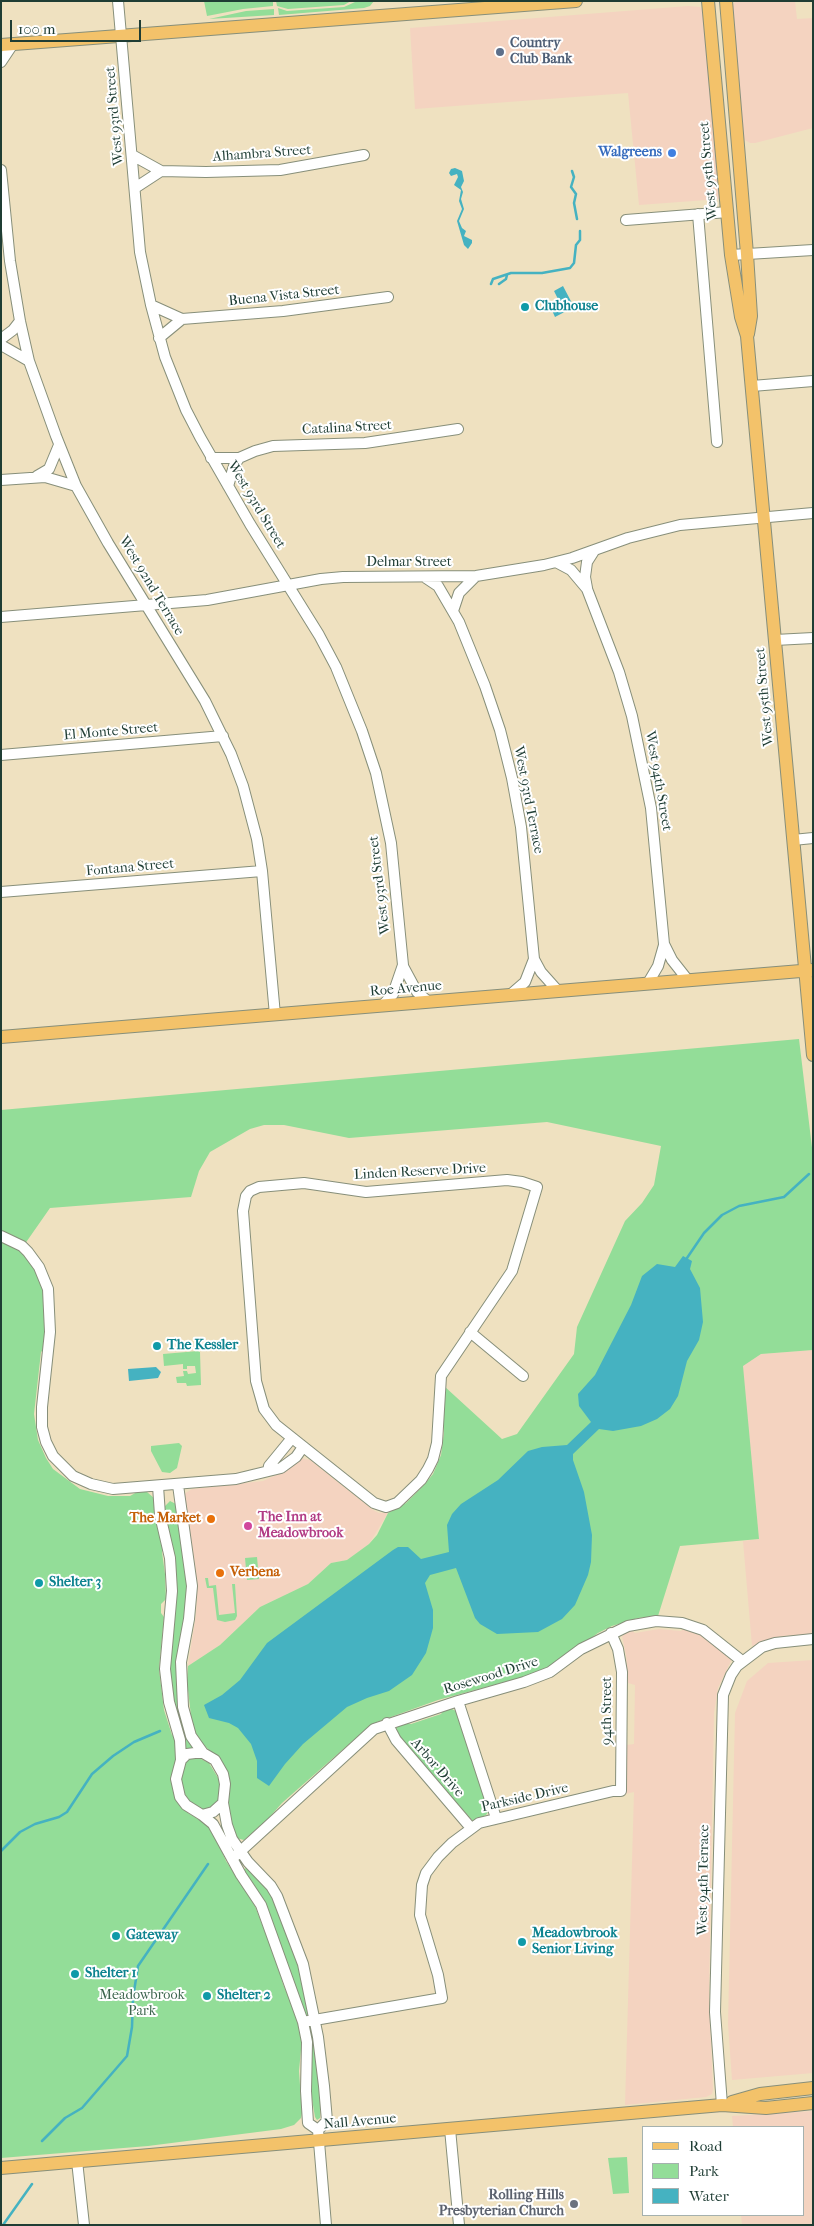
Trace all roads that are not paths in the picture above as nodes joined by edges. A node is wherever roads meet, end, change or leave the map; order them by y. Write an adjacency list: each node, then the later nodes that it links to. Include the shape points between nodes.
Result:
1 (118, 1): 5 (street, West 93rd Street)
2 (576, 1): 5 (main road)
3 (708, 1): 14 (main road, West 95th Street)
4 (726, 1): 18 (main road, West 95th Street)
5 (122, 36): 6 (main road); 8 (street, West 93rd Street)
6 (7, 45): 7 (street)
7 (1, 62)
8 (132, 155): 11 (street, Alhambra Street); 12 (street, West 93rd Street)
9 (364, 155): 11 (street, Alhambra Street, via 255,172)
10 (1, 170): 13 (street, West 92nd Terrace)
11 (161, 171): 12 (street)
12 (135, 188): 21 (street, West 93rd Street, via 140,252)
13 (3, 205): 23 (street, West 92nd Terrace)
14 (728, 212): 15 (street); 19 (main road, West 95th Street)
15 (698, 214): 16 (street); 32 (street, West 95th Street)
16 (626, 220)
17 (813, 250): 18 (street)
18 (747, 254): 19 (street); 24 (main road, West 95th Street, via 751,316)
19 (732, 255): 24 (main road, West 95th Street)
20 (388, 297): 22 (street, Buena Vista Street, via 283,311)
21 (151, 305): 22 (street, Buena Vista Street); 25 (street, West 93rd Street)
22 (182, 319): 25 (street)
23 (20, 321): 26 (street); 28 (street, West 92nd Terrace)
24 (747, 336): 30 (main road, West 95th Street)
25 (159, 338): 34 (street, West 93rd Street, via 183,403)
26 (1, 339)
27 (1, 346): 28 (street)
28 (29, 360): 33 (street, West 92nd Terrace)
29 (813, 381): 30 (street)
30 (752, 386): 41 (main road, West 95th Street)
31 (458, 429): 35 (street, Catalina Street, via 374,442 273,446)
32 (717, 442)
33 (59, 445): 36 (street, via 50,469); 38 (street, West 92nd Terrace)
34 (211, 458): 35 (street, Catalina Street); 39 (street, West 93rd Street)
35 (239, 458): 39 (street)
36 (34, 477): 37 (street); 38 (street, via 55,478)
37 (1, 480)
38 (76, 486): 48 (street, West 92nd Terrace)
39 (228, 486): 46 (street, West 93rd Street)
40 (813, 513): 41 (street, Delmar Street)
41 (763, 517): 42 (street, Delmar Street, via 680,525 628,538); 52 (main road, West 95th Street)
42 (594, 551): 43 (street, Delmar Street); 47 (street, West 94th Street, via 587,562)
43 (556, 562): 44 (street, Delmar Street); 47 (street, West 94th Street, via 571,570)
44 (476, 576): 45 (street, Delmar Street); 49 (street, via 459,593)
45 (426, 577): 46 (street, Delmar Street, via 343,577); 49 (street, West 93rd Terrace, via 438,586)
46 (288, 585): 48 (street, Delmar Street, via 208,600); 61 (street, West 93rd Street, via 336,667 376,773 391,843)
47 (587, 589): 59 (street, West 94th Street, via 619,672 643,764 654,834)
48 (147, 606): 50 (street, Delmar Street); 53 (street, West 92nd Terrace, via 205,700)
49 (453, 610): 60 (street, West 93rd Terrace, via 485,686 512,778 521,827)
50 (1, 617)
51 (813, 638): 52 (street)
52 (775, 640): 56 (main road, West 95th Street)
53 (223, 736): 54 (street, El Monte Street); 57 (street, West 92nd Terrace, via 252,817)
54 (1, 755)
55 (813, 838): 56 (street)
56 (793, 840): 62 (main road, West 95th Street)
57 (262, 871): 58 (street, Fontana Street); 69 (street, West 92nd Terrace)
58 (1, 892)
59 (664, 944): 63 (street, West 94th Street); 64 (street, via 658,966)
60 (534, 959): 65 (street); 66 (street, West 93rd Terrace, via 525,982)
61 (403, 965): 67 (street, via 417,992); 68 (street, West 93rd Street, via 393,994)
62 (809, 971): 63 (main road, Roe Avenue); 71 (main road, West 95th Street)
63 (687, 980): 64 (main road, Roe Avenue)
64 (648, 983): 65 (main road, Roe Avenue)
65 (558, 992): 66 (main road, Roe Avenue)
66 (510, 996): 67 (main road, Roe Avenue)
67 (429, 1002): 68 (main road, Roe Avenue)
68 (382, 1006): 69 (main road, Roe Avenue)
69 (275, 1015): 70 (main road, Roe Avenue)
70 (1, 1037)
71 (813, 1055)
72 (1, 1236): 79 (street, via 28,1252 39,1267 48,1289 49,1354 42,1418 52,1456 73,1476 91,1484 113,1489)
73 (470, 1332): 74 (street); 75 (street, Linden Reserve Drive, via 512,1271 538,1187 506,1180 354,1191 304,1182 255,1188 246,1196 243,1212 258,1390 270,1419); 76 (street, via 441,1376 433,1459 421,1480 397,1503 386,1507 374,1503)
74 (523, 1376)
75 (292, 1438): 76 (street); 77 (street)
76 (303, 1447): 77 (street, via 287,1464)
77 (268, 1471): 78 (street, via 250,1477)
78 (178, 1485): 79 (street); 85 (street, via 192,1586 181,1662 183,1706 191,1736)
79 (158, 1486): 86 (street, via 172,1600 165,1669)
80 (611, 1633): 82 (street, Rosewood Drive, via 656,1621 682,1623 703,1630); 83 (street, Rosewood Drive, via 581,1649 550,1672); 87 (street, 94th Street, via 622,1672)
81 (813, 1639): 82 (street, via 775,1643)
82 (742, 1660): 97 (street, West 94th Terrace, via 725,1687 721,1720 715,2012)
83 (458, 1701): 84 (street, Rosewood Drive); 90 (street, Arbor Drive)
84 (387, 1724): 91 (street, Arbor Drive, via 396,1740); 92 (street, Rosewood Drive, via 363,1738)
85 (203, 1753): 86 (street, via 187,1754); 88 (street, via 215,1760 223,1774)
86 (181, 1760): 89 (street, via 176,1779 180,1797)
87 (620, 1791): 90 (street, Parkside Drive)
88 (223, 1803): 89 (street, via 213,1812); 92 (street)
89 (202, 1815): 92 (street, via 213,1824)
90 (496, 1818): 91 (street, Parkside Drive)
91 (471, 1828): 93 (street, Parkside Drive, via 430,1866 420,1894 420,1915 442,1998)
92 (236, 1855): 93 (street, via 271,1886 282,1906 303,1964); 94 (street, via 265,1914)
93 (314, 2019): 94 (street, Parkside Drive); 99 (street, via 326,2121)
94 (303, 2022): 99 (street, via 307,2042 308,2123)
95 (813, 2088): 97 (main road, Nall Avenue, via 760,2094)
96 (813, 2103): 97 (main road, Nall Avenue, via 766,2108)
97 (722, 2105): 98 (main road, Nall Avenue)
98 (450, 2129): 99 (main road, Nall Avenue); 104 (street)
99 (318, 2135): 100 (main road, Nall Avenue); 103 (street)
100 (77, 2161): 101 (main road, Nall Avenue); 102 (street)
101 (1, 2168)
102 (84, 2225)
103 (326, 2225)
104 (459, 2225)

